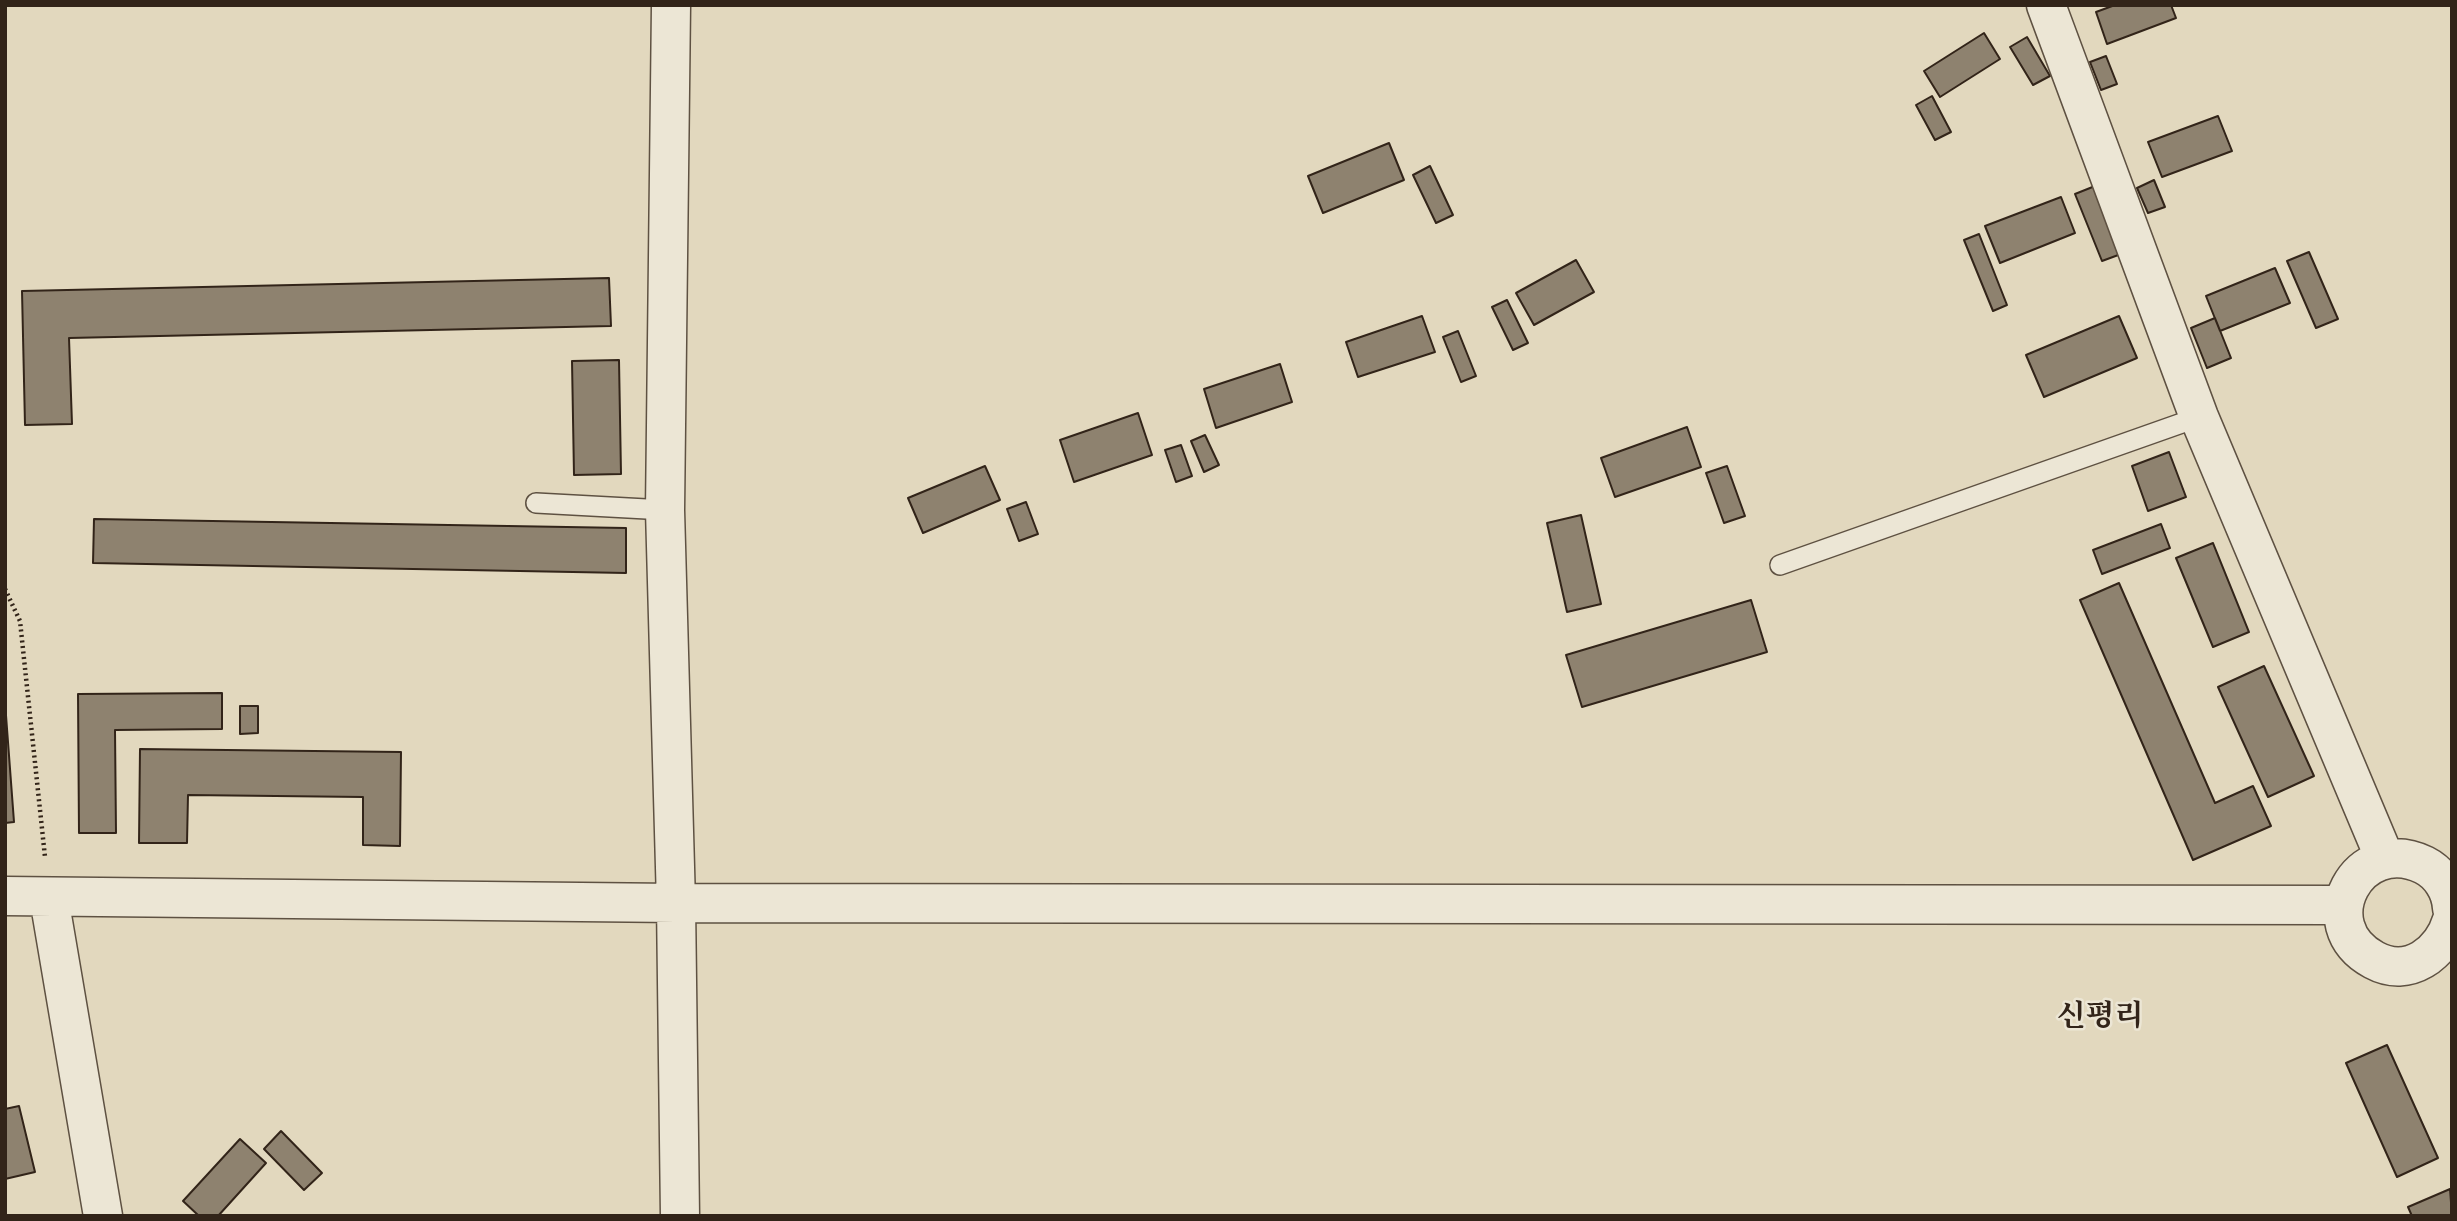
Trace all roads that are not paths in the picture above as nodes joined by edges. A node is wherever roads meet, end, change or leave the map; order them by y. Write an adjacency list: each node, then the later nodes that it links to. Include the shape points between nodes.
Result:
1 (671, 5): 5 (street)
2 (2046, 5): 3 (street)
3 (2199, 417): 6 (lane); 7 (street)
4 (536, 503): 5 (lane)
5 (665, 510): 10 (street)
6 (1780, 565)
7 (2385, 859): 11 (street, via 2361,872); 12 (street, via 2414,860 2431,869 2444,883)
8 (5, 896): 9 (street)
9 (49, 898): 10 (street); 14 (street)
10 (676, 903): 11 (street); 15 (street)
11 (2343, 905): 13 (street, via 2344,924 2364,955 2400,967 2419,962 2441,945)
12 (2452, 906)
13 (2452, 920)
14 (103, 1216)
15 (680, 1216)

